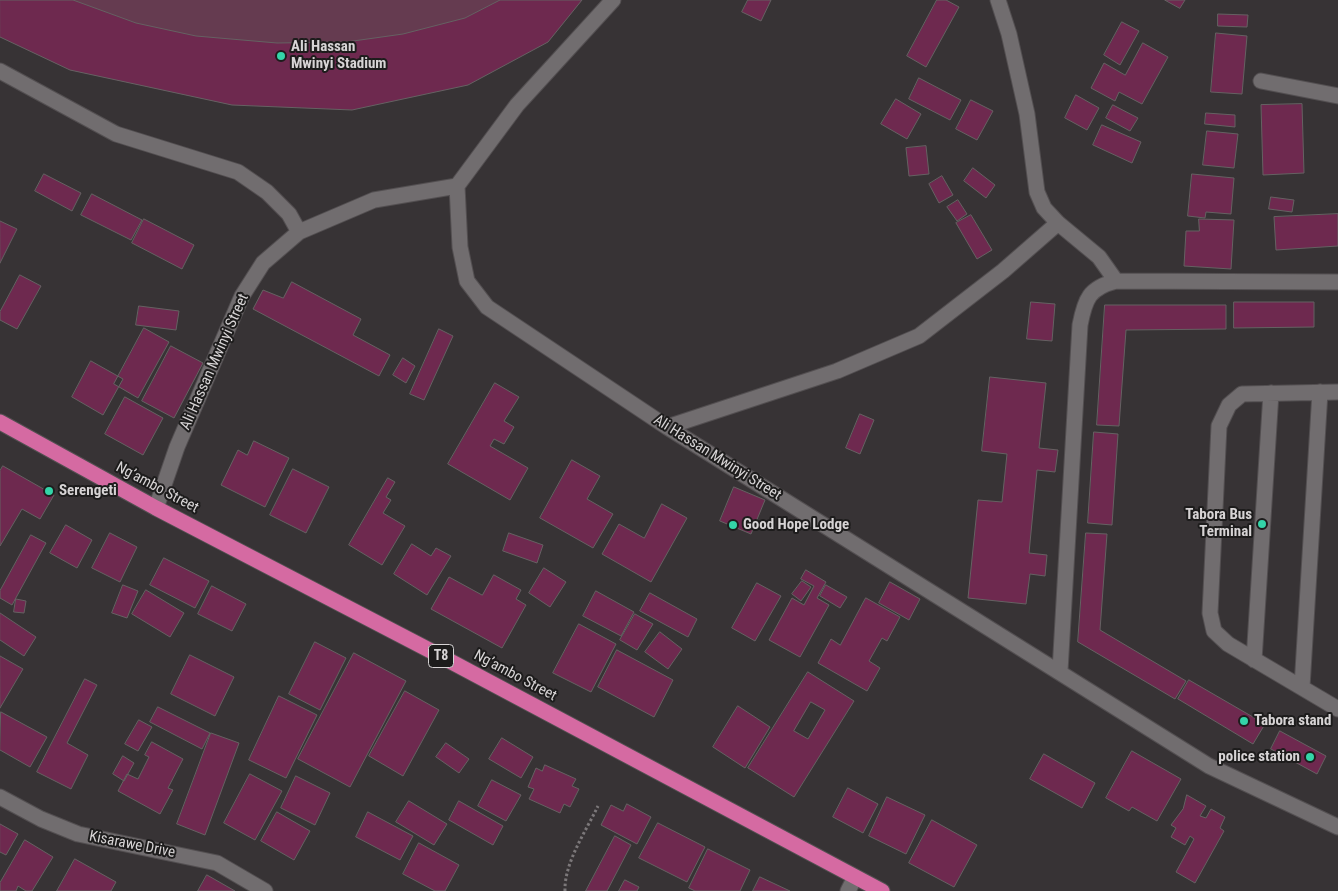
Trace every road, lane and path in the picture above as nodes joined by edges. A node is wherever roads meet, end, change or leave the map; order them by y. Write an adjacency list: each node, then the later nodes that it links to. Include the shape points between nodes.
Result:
1 (613, 0): 6 (street, via 517,105)
2 (998, 0): 7 (street, via 1027,114 1037,192 1044,208)
3 (0, 71): 8 (street, via 116,134 238,172 267,192 289,214)
4 (1260, 81): 5 (street)
5 (1338, 96)
6 (457, 186): 8 (street, Ali Hassan Mwinyi Street, via 374,200); 15 (street, Ali Hassan Mwinyi Street, via 460,247 467,281 486,307)
7 (1058, 223): 9 (street, via 1100,257); 15 (street, via 1002,272 919,336 837,371)
8 (299, 232): 16 (street, Ali Hassan Mwinyi Street, via 263,264 242,296 177,448)
9 (1116, 281): 10 (street); 18 (street, via 1103,284 1092,292 1084,304 1080,325)
10 (1338, 282)
11 (1320, 392): 12 (street); 13 (street); 19 (street)
12 (1338, 392)
13 (1272, 393): 17 (street); 17 (street, via 1242,394 1228,405 1219,426 1210,613 1214,631)
14 (0, 422): 16 (highway, Ng’ambo Street / T8)
15 (667, 427): 18 (street, Ali Hassan Mwinyi Street)
16 (156, 508): 24 (highway, Ng’ambo Street / T8, via 431,651)
17 (1254, 660): 19 (street)
18 (1060, 671): 23 (street, Ali Hassan Mwinyi Street, via 1209,766)
19 (1302, 688): 20 (street)
20 (1338, 709)
21 (0, 797): 25 (street, Kisarawe Drive, via 78,834 217,863)
22 (598, 806): 26 (path, via 573,859)
23 (1338, 827)
24 (852, 884): 27 (highway, Ng’ambo Street / T8)
25 (265, 891)
26 (565, 891)
27 (882, 891)

